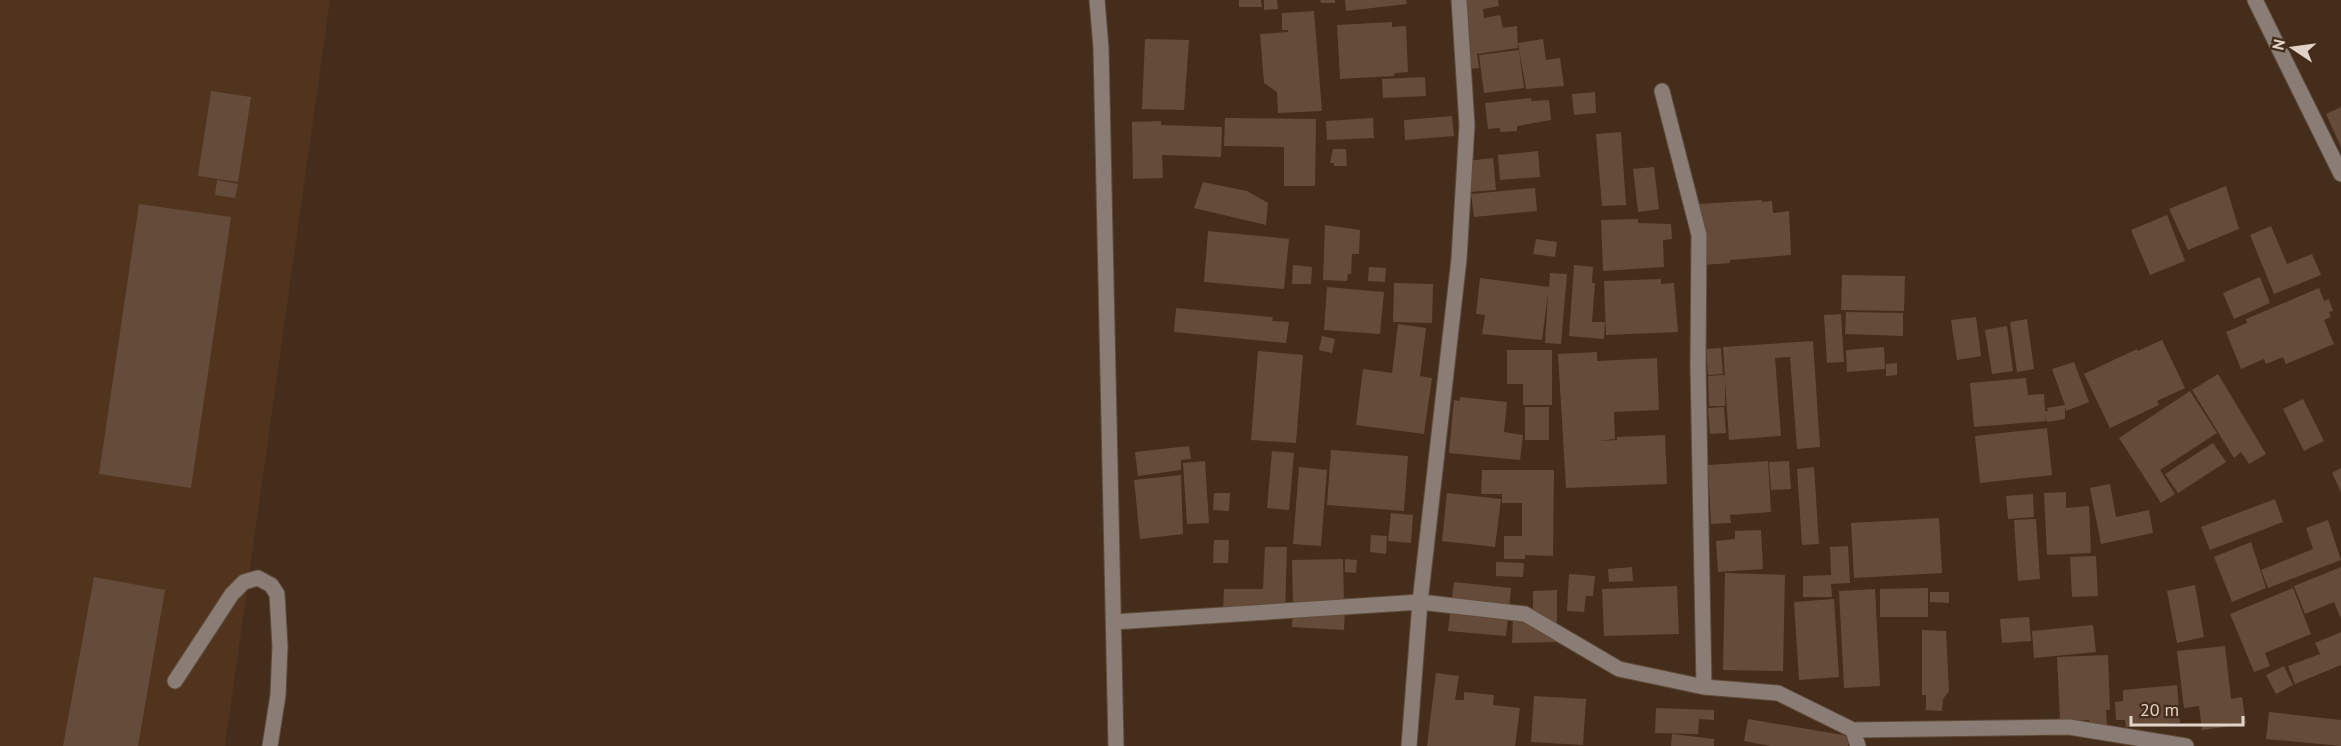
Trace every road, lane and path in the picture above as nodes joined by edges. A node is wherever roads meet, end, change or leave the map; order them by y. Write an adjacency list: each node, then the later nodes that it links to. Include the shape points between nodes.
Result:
1 (1096, 0): 7 (street, via 1101,48)
2 (1460, 0): 6 (street, via 1467,125 1459,260)
3 (2256, 0): 5 (street)
4 (1662, 91): 9 (street, via 1699,235)
5 (2341, 174)
6 (1420, 602): 7 (street); 9 (street, via 1525,614 1619,669); 13 (street)
7 (1114, 622): 12 (street)
8 (175, 681): 11 (street, via 244,582 258,578 271,585 277,594 280,646)
9 (1704, 687): 10 (street, via 1778,693)
10 (1853, 730): 14 (street); 15 (street, via 2069,727)
11 (270, 746)
12 (1116, 746)
13 (1409, 746)
14 (1858, 746)
15 (2186, 746)

